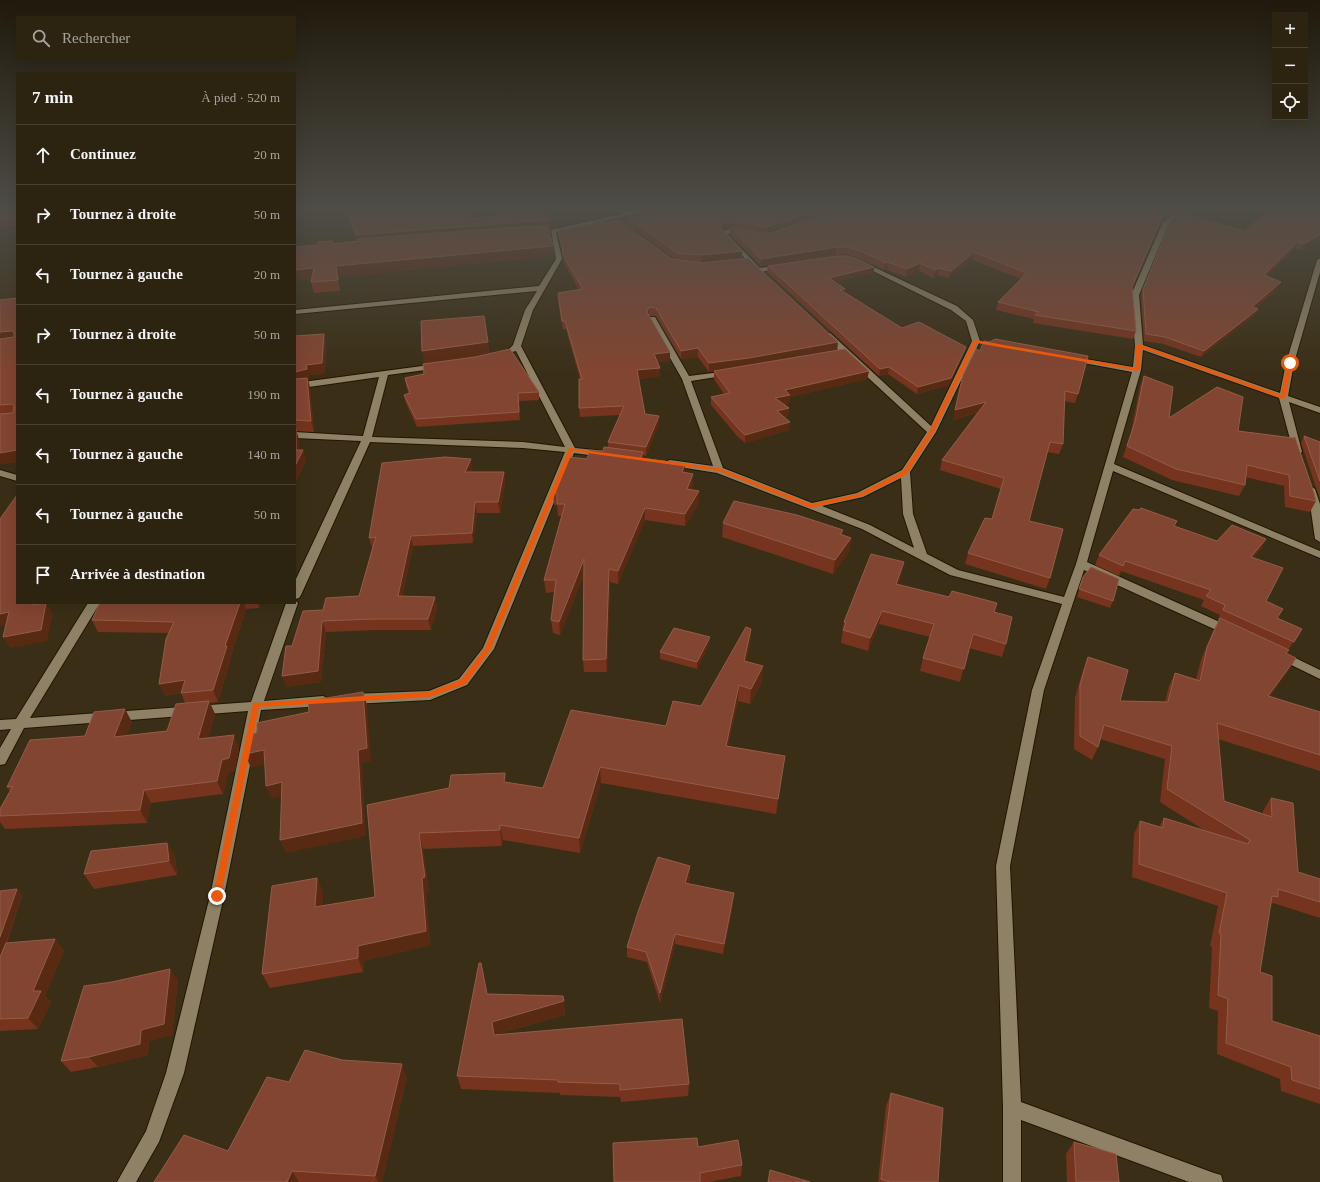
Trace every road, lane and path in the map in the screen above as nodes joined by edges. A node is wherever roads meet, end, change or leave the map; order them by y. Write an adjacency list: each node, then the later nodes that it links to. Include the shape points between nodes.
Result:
1 (557, 262): 7 (street)
2 (746, 262): 6 (street, via 762,273)
3 (857, 262): 23 (street, via 954,308 969,320 979,342)
4 (1147, 262): 12 (street, via 1135,295)
5 (1319, 262): 21 (street, via 1290,363)
6 (790, 266)
7 (542, 288): 8 (street); 11 (street, via 529,310)
8 (296, 312)
9 (652, 319): 19 (street)
10 (822, 330): 23 (street, via 842,352)
11 (517, 346): 13 (street); 26 (street)
12 (1139, 346): 16 (street); 21 (street)
13 (504, 354)
14 (1068, 358): 16 (street)
15 (446, 364): 18 (street)
16 (1137, 370): 30 (street)
17 (741, 371): 19 (street)
18 (384, 373): 20 (street); 25 (street)
19 (686, 379): 31 (street)
20 (296, 386)
21 (1283, 397): 22 (street); 29 (street)
22 (1320, 410)
23 (932, 432): 32 (street)
24 (296, 435): 25 (street)
25 (367, 439): 26 (street, via 523,445); 41 (street)
26 (571, 450): 27 (street); 48 (street, via 488,649 463,682 430,695)
27 (610, 455)
28 (657, 461): 31 (street)
29 (1300, 463)
30 (1110, 466): 38 (street); 40 (street)
31 (719, 470): 36 (street)
32 (905, 472): 36 (street, via 860,495); 39 (street, via 908,514)
33 (0, 473): 34 (street)
34 (16, 478)
35 (1308, 483): 37 (street, via 1315,504)
36 (811, 506): 39 (street, via 866,527)
37 (1320, 539)
38 (1320, 555)
39 (922, 556): 42 (street, via 954,573)
40 (1080, 564): 42 (street); 45 (street)
41 (296, 593)
42 (1068, 602): 52 (street, via 1038,690 1003,866)
43 (93, 604): 49 (street)
44 (292, 604): 48 (street)
45 (1237, 635)
46 (1273, 651): 47 (street)
47 (1320, 675)
48 (256, 705): 49 (street); 53 (street, via 217,896 175,1073 153,1136)
49 (19, 723): 50 (street); 51 (street)
50 (0, 725)
51 (0, 760)
52 (1012, 1108): 54 (street); 55 (street)
53 (126, 1182)
54 (1012, 1182)
55 (1214, 1182)

